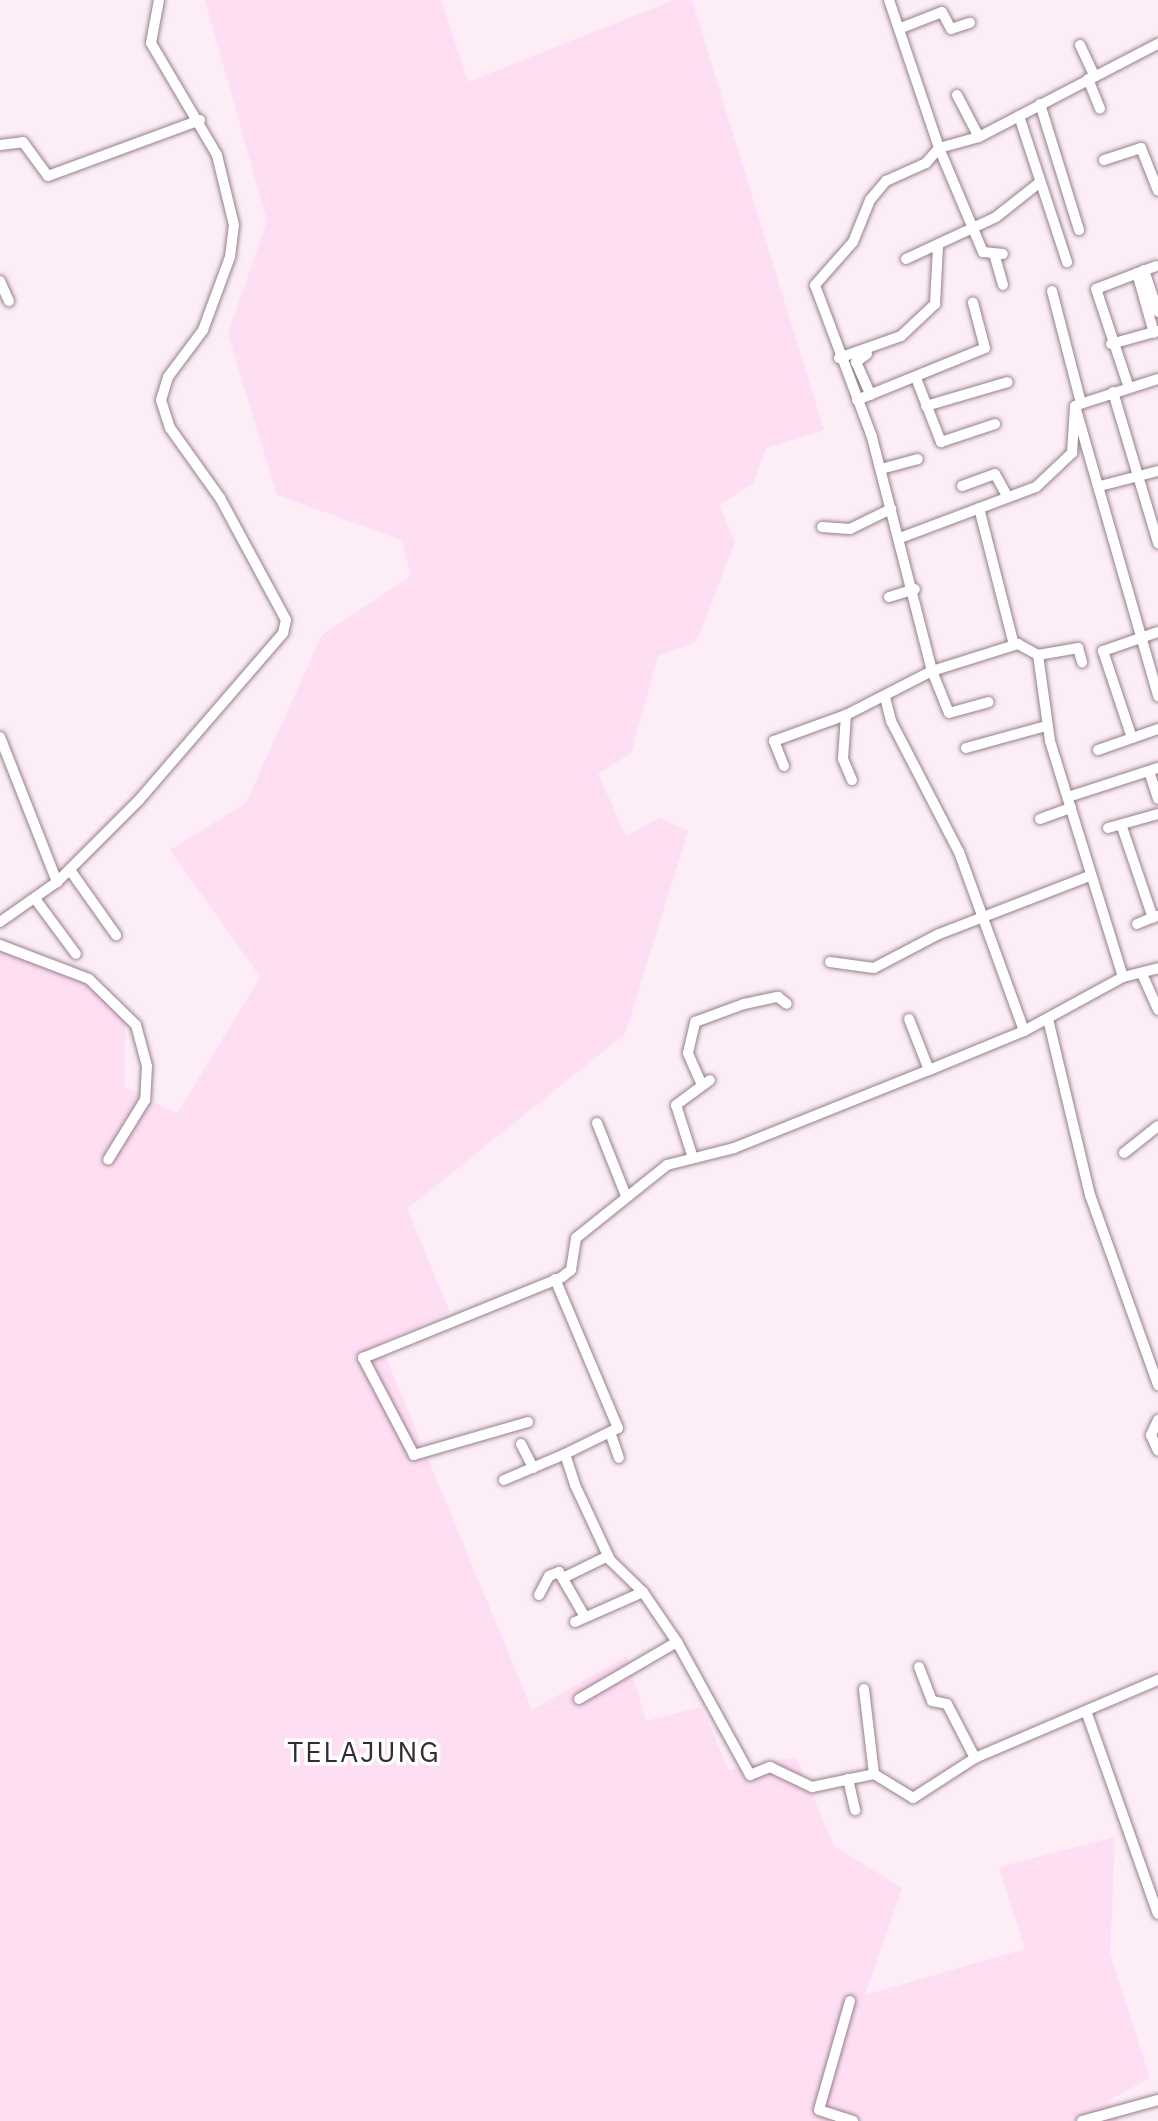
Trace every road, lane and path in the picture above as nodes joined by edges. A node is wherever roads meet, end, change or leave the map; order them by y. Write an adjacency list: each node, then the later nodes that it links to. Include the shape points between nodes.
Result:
1 (159, 0): 12 (street, via 151,43)
2 (889, 0): 4 (street)
3 (970, 23): 4 (street, via 951,29 942,12)
4 (901, 28): 15 (street)
5 (1158, 44): 7 (street)
6 (1080, 45): 7 (street)
7 (1091, 77): 9 (street); 10 (street)
8 (957, 95): 13 (street)
9 (1040, 104): 11 (street); 20 (street)
10 (1100, 109)
11 (1019, 116): 13 (street); 17 (street)
12 (200, 120): 14 (street, via 48,176 23,142); 85 (street, via 223,174 233,242 203,330 168,377 161,400 170,428 220,498 286,620 283,633 139,800)
13 (979, 137): 15 (street)
14 (0, 145)
15 (939, 148): 19 (street); 35 (street, via 926,163 877,190 853,242 815,285)
16 (1104, 160): 18 (street, via 1141,148)
17 (1039, 183): 19 (street); 23 (street)
18 (1158, 191)
19 (973, 229): 21 (street); 27 (street, via 983,252 999,256)
20 (1079, 230)
21 (938, 246): 22 (street); 34 (street, via 935,304 901,336)
22 (906, 259)
23 (1067, 262)
24 (1156, 266): 25 (street)
25 (1141, 272): 31 (street); 32 (street); 33 (street, via 1096,289)
26 (0, 281): 29 (street)
27 (1003, 285)
28 (1052, 291): 43 (street)
29 (9, 301)
30 (973, 303): 36 (street, via 987,345)
31 (1158, 312)
32 (1156, 332): 33 (street)
33 (1111, 344): 39 (street)
34 (875, 346): 35 (street); 41 (street, via 856,362)
35 (839, 358): 42 (street)
36 (916, 378): 41 (street); 44 (street)
37 (1158, 379): 39 (street)
38 (1008, 382): 44 (street)
39 (1129, 388): 40 (street)
40 (1113, 392): 43 (street); 49 (street)
41 (871, 395): 42 (street)
42 (857, 400): 47 (street)
43 (1078, 404): 51 (street); 52 (street, via 1071,454 1036,487)
44 (926, 406): 45 (street, via 941,442)
45 (995, 424)
46 (918, 459): 47 (street)
47 (881, 469): 54 (street)
48 (1158, 471): 49 (street)
49 (1138, 477): 51 (street); 57 (street)
50 (962, 486): 52 (street, via 995,474)
51 (1100, 486): 61 (street)
52 (1008, 497): 53 (street)
53 (979, 508): 56 (street); 62 (street)
54 (891, 509): 55 (street, via 850,529); 56 (street)
55 (822, 527)
56 (900, 538): 58 (street)
57 (1158, 543)
58 (915, 589): 59 (street); 65 (street)
59 (889, 597)
60 (1158, 632): 61 (street)
61 (1139, 638): 66 (street); 73 (street, via 1103,651)
62 (1014, 645): 63 (street); 65 (street)
63 (1038, 655): 64 (street, via 1077,647); 70 (street)
64 (1082, 662)
65 (932, 671): 67 (street); 68 (street, via 949,713)
66 (1158, 696)
67 (885, 697): 69 (street); 89 (street, via 891,721 945,820)
68 (989, 702)
69 (846, 715): 76 (street, via 774,741); 78 (street, via 843,759)
70 (1046, 726): 74 (street); 80 (street)
71 (1158, 729): 73 (street)
72 (0, 737): 87 (street)
73 (1132, 738): 75 (street)
74 (966, 748)
75 (1098, 750)
76 (784, 766)
77 (1153, 769): 79 (street); 80 (street)
78 (852, 780)
79 (1158, 799)
80 (1070, 803): 82 (street); 86 (street)
81 (1158, 814): 83 (street)
82 (1040, 819)
83 (1122, 827): 84 (street); 90 (street)
84 (1108, 828)
85 (70, 870): 87 (street); 93 (street)
86 (1087, 877): 89 (street); 99 (street)
87 (57, 882): 88 (street)
88 (36, 900): 91 (street); 95 (street)
89 (982, 916): 96 (street, via 874,968); 104 (street)
90 (1155, 917): 92 (street)
91 (0, 922)
92 (1137, 924)
93 (116, 935)
94 (0, 945): 110 (street, via 89,979 136,1025 147,1066 145,1100)
95 (76, 954)
96 (830, 962)
97 (1158, 968): 98 (street)
98 (1143, 976): 99 (street); 101 (street)
99 (1123, 977): 103 (street)
100 (787, 1004): 109 (street, via 778,997 695,1022 688,1053 706,1083 676,1105)
101 (1158, 1010)
102 (909, 1019): 105 (street)
103 (1048, 1019): 104 (street); 113 (street, via 1090,1195)
104 (1024, 1031): 105 (street)
105 (929, 1070): 109 (street, via 734,1148)
106 (597, 1123): 111 (street)
107 (1158, 1126): 108 (street)
108 (1124, 1153)
109 (692, 1155): 111 (street)
110 (108, 1160)
111 (626, 1196): 112 (street, via 576,1238 571,1270)
112 (555, 1279): 115 (street, via 363,1358 414,1455); 116 (street, via 613,1414 618,1428)
113 (1158, 1385)
114 (1158, 1420): 118 (street, via 1151,1435)
115 (528, 1422)
116 (611, 1435): 119 (street); 120 (street)
117 (521, 1444): 121 (street)
118 (1158, 1451)
119 (565, 1454): 121 (street); 123 (street)
120 (619, 1458)
121 (533, 1468): 122 (street)
122 (504, 1480)
123 (608, 1556): 124 (street); 125 (street)
124 (565, 1577): 125 (street, via 580,1620); 126 (street, via 549,1576)
125 (643, 1592): 127 (street)
126 (539, 1595)
127 (677, 1642): 131 (street); 135 (street, via 750,1775 770,1767 812,1787)
128 (919, 1667): 133 (street, via 932,1701 945,1702)
129 (1158, 1680): 132 (street)
130 (864, 1689): 134 (street)
131 (579, 1699)
132 (1086, 1711): 133 (street); 137 (street)
133 (975, 1758): 134 (street, via 913,1798)
134 (874, 1774): 135 (street)
135 (848, 1779): 136 (street)
136 (855, 1810)
137 (1158, 1914)
138 (850, 2001): 140 (street, via 819,2110)
139 (1158, 2100): 141 (street)
140 (853, 2121)
141 (1082, 2121)

